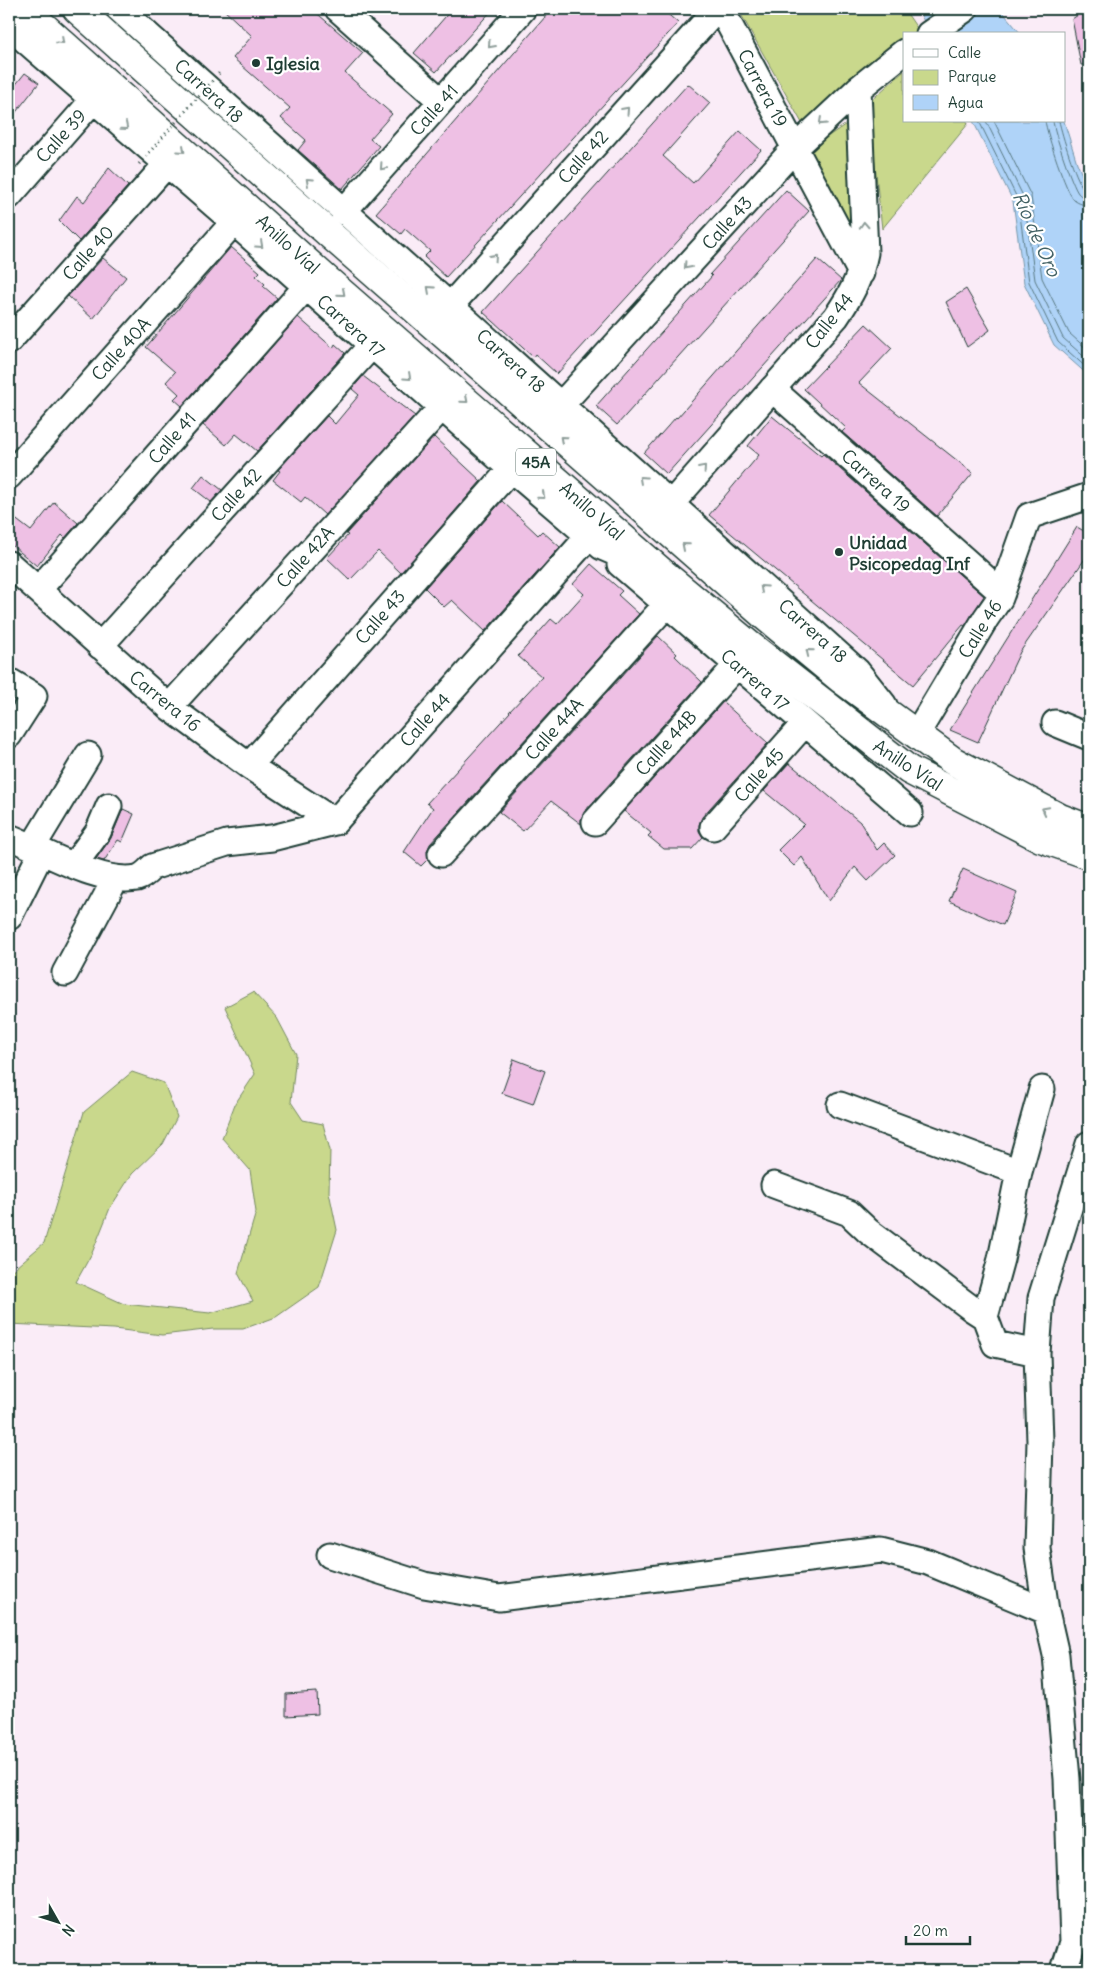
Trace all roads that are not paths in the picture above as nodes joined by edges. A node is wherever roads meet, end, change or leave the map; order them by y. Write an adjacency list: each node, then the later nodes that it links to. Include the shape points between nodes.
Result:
1 (77, 9): 43 (highway, Anillo Víal / 45A, one-way to 1, via 766,617)
2 (338, 9): 13 (street)
3 (524, 9): 13 (street, Calle 41, one-way to 13)
4 (717, 9): 21 (street, Calle 42, one-way to 4)
5 (721, 9): 14 (street, Carrera 19)
6 (965, 9): 9 (street)
7 (126, 11): 17 (street, Carrera 18, one-way to 7)
8 (14, 25): 12 (street, Carrera 17); 33 (highway, Anillo Víal / 45A, one-way to 33, via 327,280)
9 (932, 32)
10 (903, 53): 11 (street, Calle 43)
11 (858, 89): 14 (street, Calle 43, one-way to 14); 19 (street, Calle 44, one-way to 11, via 865,253)
12 (94, 99): 15 (street, Carrera 17, one-way to 15); 16 (street, Calle 39)
13 (442, 101): 17 (street, Calle 41, one-way to 17)
14 (795, 148): 19 (street, Carrera 19); 25 (street, Calle 43, one-way to 25)
15 (168, 164): 18 (street, Carrera 17); 22 (street, Calle 40)
16 (9, 196)
17 (344, 212): 21 (street, Carrera 18, one-way to 17)
18 (234, 222): 20 (street, Carrera 17, one-way to 20); 28 (street, Calle 40A)
19 (861, 273): 24 (street, Calle 44, via 853,293 836,317)
20 (306, 286): 23 (street, Carrera 17); 34 (street, Calle 41)
21 (450, 306): 25 (street, Carrera 18)
22 (9, 341)
23 (372, 345): 26 (street, Carrera 17, one-way to 26); 37 (street, Calle 42)
24 (772, 389): 30 (street, Calle 44, one-way to 24); 35 (street, Carrera 19)
25 (561, 405): 30 (street, Carrera 18, one-way to 25)
26 (442, 407): 27 (street, Carrera 17); 40 (street, Calle 42A)
27 (511, 469): 31 (street, Carrera 17, one-way to 31); 47 (street, Calle 43)
28 (9, 476)
29 (1089, 496): 35 (street, Calle 46, via 1028,516)
30 (670, 504): 43 (street, Carrera 18, one-way to 30, via 857,671)
31 (595, 542): 33 (street, Carrera 17); 36 (street, Carrera 17); 50 (street, Calle 44)
32 (9, 564): 34 (street, Carrera 16)
33 (666, 575): 57 (highway, Anillo Víal / 45A, via 748,644 910,770 1041,838)
34 (38, 590): 37 (street, Carrera 16)
35 (1002, 593): 43 (street, Calle 46, via 998,604)
36 (666, 604): 38 (street, Carrera 17); 56 (street, Calle 44A)
37 (100, 646): 40 (street, Carrera 16)
38 (737, 665): 41 (street, Carrera 17); 51 (street, Callle 44B)
39 (9, 681): 44 (street, via 34,696)
40 (169, 707): 47 (street, Carrera 16)
41 (805, 723): 49 (street, Carrera 17); 52 (street, Calle 45)
42 (1055, 723): 45 (street)
43 (906, 728): 53 (highway, Anillo Víal / 45A, one-way to 43, via 1060,818 977,775)
44 (9, 735)
45 (1089, 737)
46 (88, 755): 55 (street)
47 (249, 766): 50 (street, Carrera 16)
48 (109, 806): 58 (street, via 98,832)
49 (910, 813)
50 (334, 822): 59 (street, via 272,838 227,842 152,867 135,878)
51 (595, 822)
52 (713, 827)
53 (1089, 829)
54 (9, 837): 55 (street)
55 (38, 848): 58 (street); 60 (street)
56 (440, 854)
57 (1089, 856)
58 (74, 865): 59 (street, via 87,872)
59 (116, 878): 61 (street)
60 (9, 918)
61 (65, 973)
62 (1042, 1089): 65 (street)
63 (840, 1105): 65 (street)
64 (1089, 1144): 68 (street, via 1041,1298)
65 (1019, 1172): 67 (street)
66 (774, 1186): 67 (street, via 849,1213 868,1231)
67 (985, 1316): 68 (street, via 995,1344)
68 (1038, 1353): 70 (street, via 1037,1548)
69 (330, 1555): 70 (street, via 424,1585 500,1598 880,1550 928,1562)
70 (1046, 1611): 71 (street, via 1056,1655 1067,1779 1072,1942)
71 (1064, 1970)

